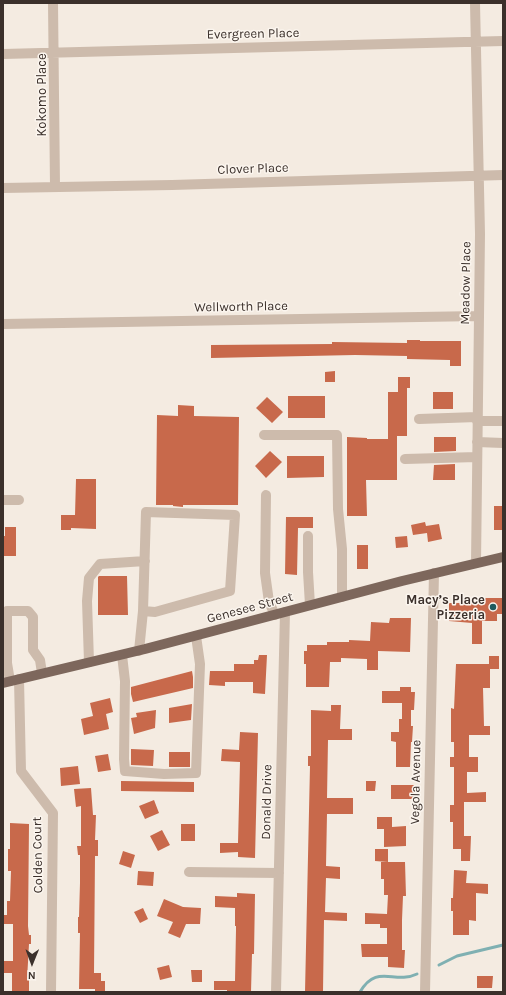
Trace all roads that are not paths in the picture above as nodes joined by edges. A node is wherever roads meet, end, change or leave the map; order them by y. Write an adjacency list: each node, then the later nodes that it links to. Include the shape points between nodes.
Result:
1 (53, 3): 5 (street, Kokomo Place)
2 (475, 3): 4 (street, Meadow Place)
3 (503, 41): 4 (street, Evergreen Place)
4 (476, 42): 5 (street, Evergreen Place); 8 (street, Meadow Place)
5 (54, 52): 6 (street, Evergreen Place); 9 (street, Kokomo Place)
6 (3, 54)
7 (503, 175): 8 (street, Clover Place)
8 (478, 176): 9 (street, Clover Place); 11 (street, Meadow Place)
9 (55, 187): 10 (street, Clover Place)
10 (3, 188)
11 (479, 316): 12 (street, Wellworth Place); 14 (street, Meadow Place)
12 (3, 324)
13 (419, 419): 14 (street)
14 (477, 419): 15 (street); 17 (street, Meadow Place)
15 (503, 421)
16 (264, 435): 29 (street, via 337,435)
17 (477, 442): 18 (street); 19 (street, Meadow Place)
18 (503, 443)
19 (477, 457): 20 (street); 27 (street, Meadow Place)
20 (405, 459)
21 (266, 495): 33 (street, via 265,573 269,602)
22 (3, 500): 23 (street)
23 (19, 500)
24 (308, 536): 30 (street)
25 (503, 557): 27 (main road, Genesee Street)
26 (145, 561): 32 (street); 32 (street, via 146,512 235,515 230,591 155,612); 37 (street, via 100,564 89,578)
27 (476, 563): 28 (main road, Genesee Street)
28 (434, 574): 29 (main road, Genesee Street); 45 (street, Vegola Avenue)
29 (342, 597): 30 (main road, Genesee Street)
30 (310, 605): 33 (main road, Genesee Street)
31 (5, 611): 38 (street, Colden Court); 39 (street, via 28,611 33,617 33,650 40,660)
32 (143, 611): 35 (street)
33 (280, 614): 34 (main road, Genesee Street); 42 (street, Donald Drive)
34 (196, 636): 35 (main road, Genesee Street); 36 (street, via 200,664 196,774 125,771)
35 (139, 651): 36 (main road, Genesee Street)
36 (122, 655): 37 (main road, Genesee Street)
37 (89, 662): 39 (main road, Genesee Street)
38 (5, 663): 40 (street, Colden Court)
39 (42, 673): 40 (main road, Genesee Street)
40 (11, 681): 43 (street, Colden Court, via 21,771 53,813)
41 (189, 872): 42 (street)
42 (279, 873): 44 (street, Donald Drive)
43 (51, 992)
44 (276, 992)
45 (425, 992)

